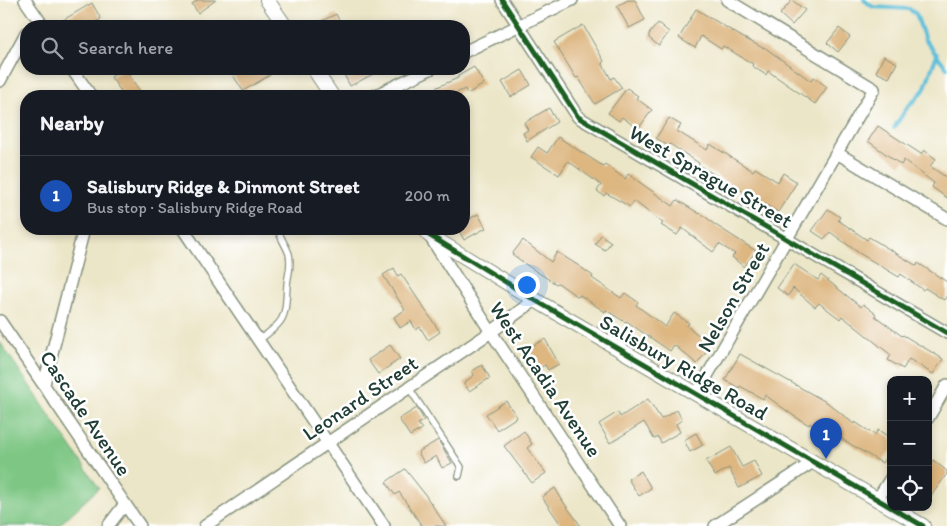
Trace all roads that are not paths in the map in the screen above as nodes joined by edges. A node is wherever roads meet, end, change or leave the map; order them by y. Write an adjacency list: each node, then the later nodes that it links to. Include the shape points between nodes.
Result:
1 (25, 0): 6 (street)
2 (267, 0): 7 (street)
3 (502, 0): 8 (street, West Sprague Street)
4 (572, 0): 8 (street)
5 (727, 0): 18 (street, Nelson Street, via 874,90)
6 (33, 20)
7 (281, 20)
8 (518, 25): 10 (street); 25 (street, West Sprague Street, via 578,117)
9 (20, 44): 14 (street)
10 (470, 49)
11 (76, 75): 15 (street)
12 (318, 75): 16 (street)
13 (418, 75): 17 (street)
14 (0, 81)
15 (87, 90)
16 (328, 90)
17 (386, 90)
18 (837, 153): 19 (street); 25 (street, Nelson Street)
19 (947, 219)
20 (82, 235): 31 (street)
21 (187, 235): 30 (street)
22 (281, 235): 30 (lane, via 291,266 287,306 282,320)
23 (429, 235): 28 (street, West Acadia Avenue)
24 (432, 235): 26 (street, Salisbury Ridge Road)
25 (786, 238): 29 (street, West Sprague Street); 34 (street, Nelson Street)
26 (535, 300): 28 (street, Leonard Street); 34 (street, Salisbury Ridge Road)
27 (0, 321): 31 (street, Cascade Avenue)
28 (491, 332): 33 (street, Leonard Street); 46 (street, West Acadia Avenue)
29 (947, 333)
30 (259, 340): 36 (street)
31 (44, 384): 41 (street, Cascade Avenue)
32 (947, 386): 35 (street)
33 (409, 388): 36 (street, Leonard Street); 38 (lane, via 461,467)
34 (697, 393): 37 (street, Salisbury Ridge Road)
35 (932, 411)
36 (329, 442): 44 (street, Leonard Street); 45 (street)
37 (813, 462): 40 (street, Salisbury Ridge Road); 47 (street)
38 (458, 476)
39 (887, 484): 40 (street)
40 (877, 500): 48 (street, Salisbury Ridge Road)
41 (125, 504): 42 (street); 43 (street, Cascade Avenue)
42 (108, 526)
43 (140, 526)
44 (205, 526)
45 (384, 526)
46 (620, 526)
47 (715, 526)
48 (923, 526)

